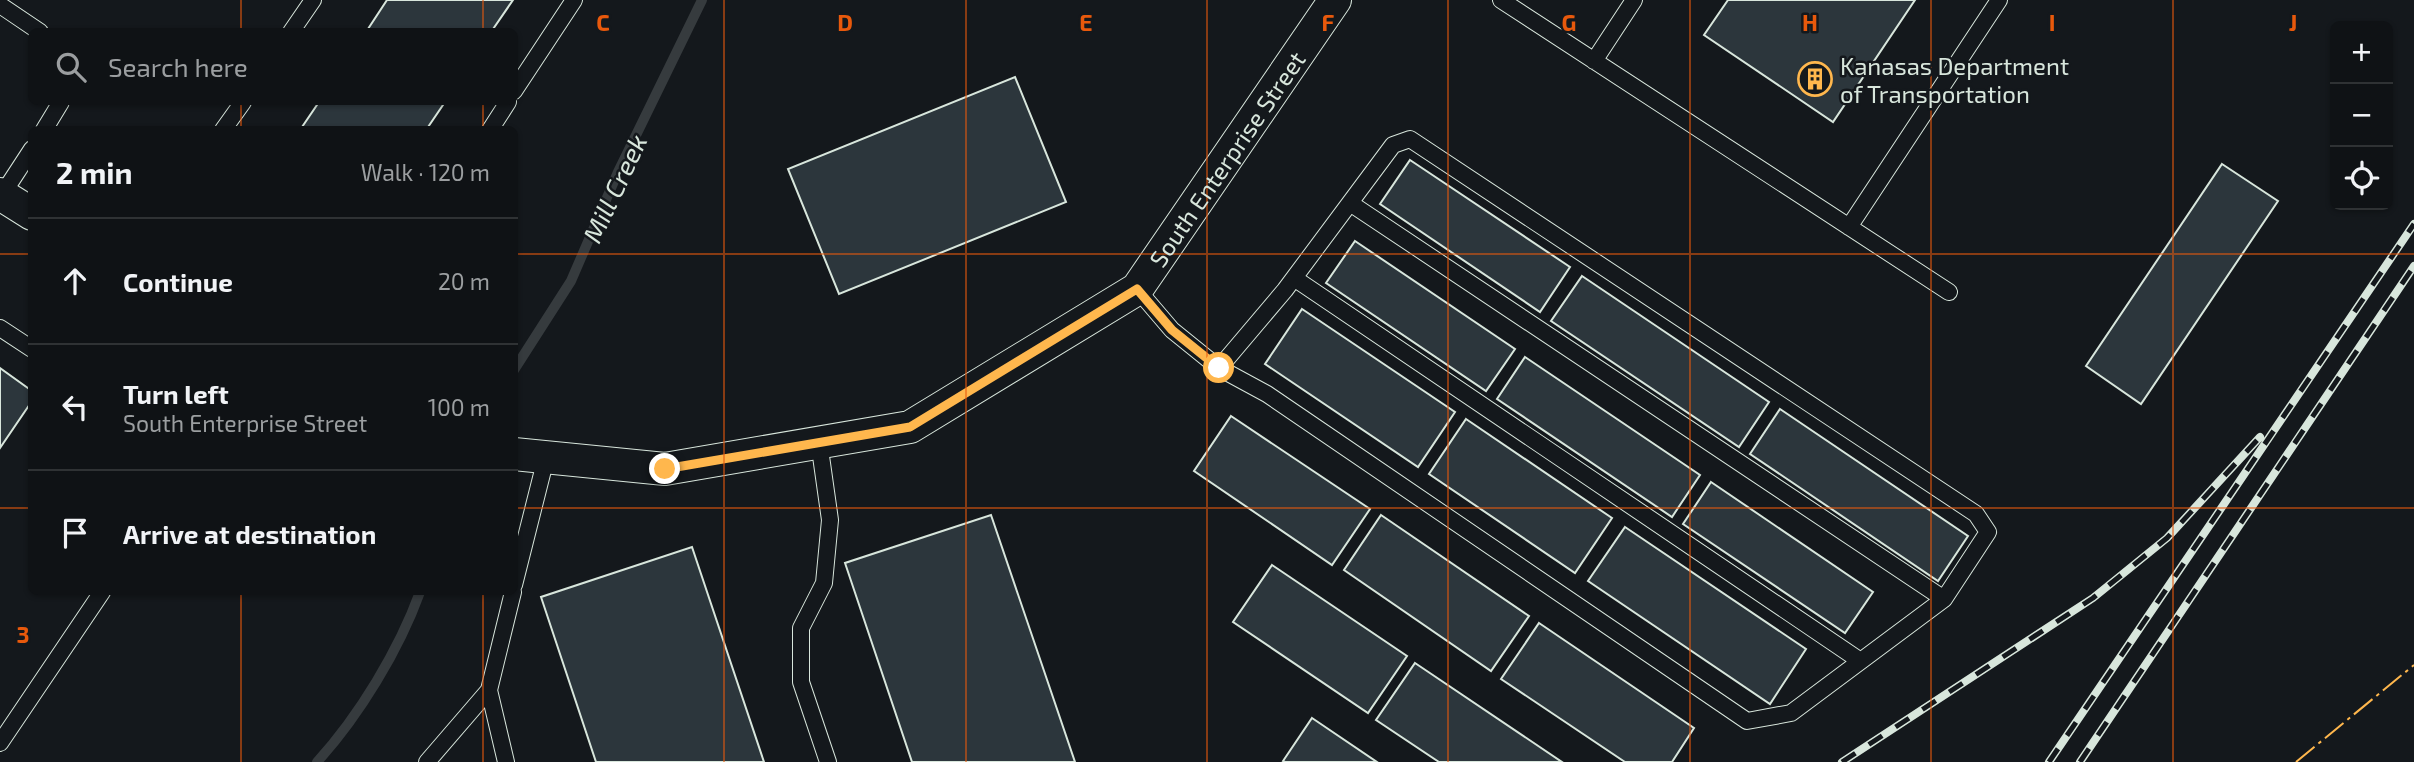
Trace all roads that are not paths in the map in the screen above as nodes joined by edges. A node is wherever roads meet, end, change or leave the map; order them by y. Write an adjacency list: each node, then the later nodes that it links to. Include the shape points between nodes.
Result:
1 (313, 0): 9 (lane)
2 (574, 0): 11 (lane)
3 (1335, 0): 24 (street, South Enterprise Street)
4 (1634, 0): 10 (lane)
5 (1999, 0): 22 (lane)
6 (1508, 2): 10 (lane)
7 (0, 5): 8 (lane)
8 (34, 28)
9 (294, 28)
10 (1594, 61): 22 (lane)
11 (518, 85)
12 (59, 105): 15 (lane)
13 (241, 105): 16 (lane)
14 (506, 105): 17 (lane)
15 (46, 126)
16 (226, 126)
17 (492, 126)
18 (28, 155): 19 (lane)
19 (1, 195): 21 (street)
20 (1350, 203): 23 (lane); 35 (lane); 35 (lane, via 1393,145 1409,139 1976,514 1989,531)
21 (28, 212)
22 (1849, 227): 25 (lane)
23 (1294, 278): 28 (lane); 36 (lane)
24 (1137, 289): 28 (lane, via 1172,330); 29 (street, South Enterprise Street, via 910,427)
25 (1949, 292)
26 (0, 328): 27 (lane)
27 (28, 346)
28 (1219, 368): 36 (lane, via 1267,394 1747,721 1791,712)
29 (819, 442): 31 (street, South Enterprise Street, via 665,469); 41 (lane, via 830,520 824,583 801,628 801,682)
30 (518, 454): 31 (street, South Enterprise Street)
31 (546, 458): 32 (lane)
32 (518, 569)
33 (100, 595): 38 (lane)
34 (512, 595): 37 (lane)
35 (1944, 599): 36 (lane)
36 (1859, 660)
37 (489, 690): 39 (lane); 40 (lane)
38 (0, 743)
39 (427, 762)
40 (506, 762)
41 (828, 762)

